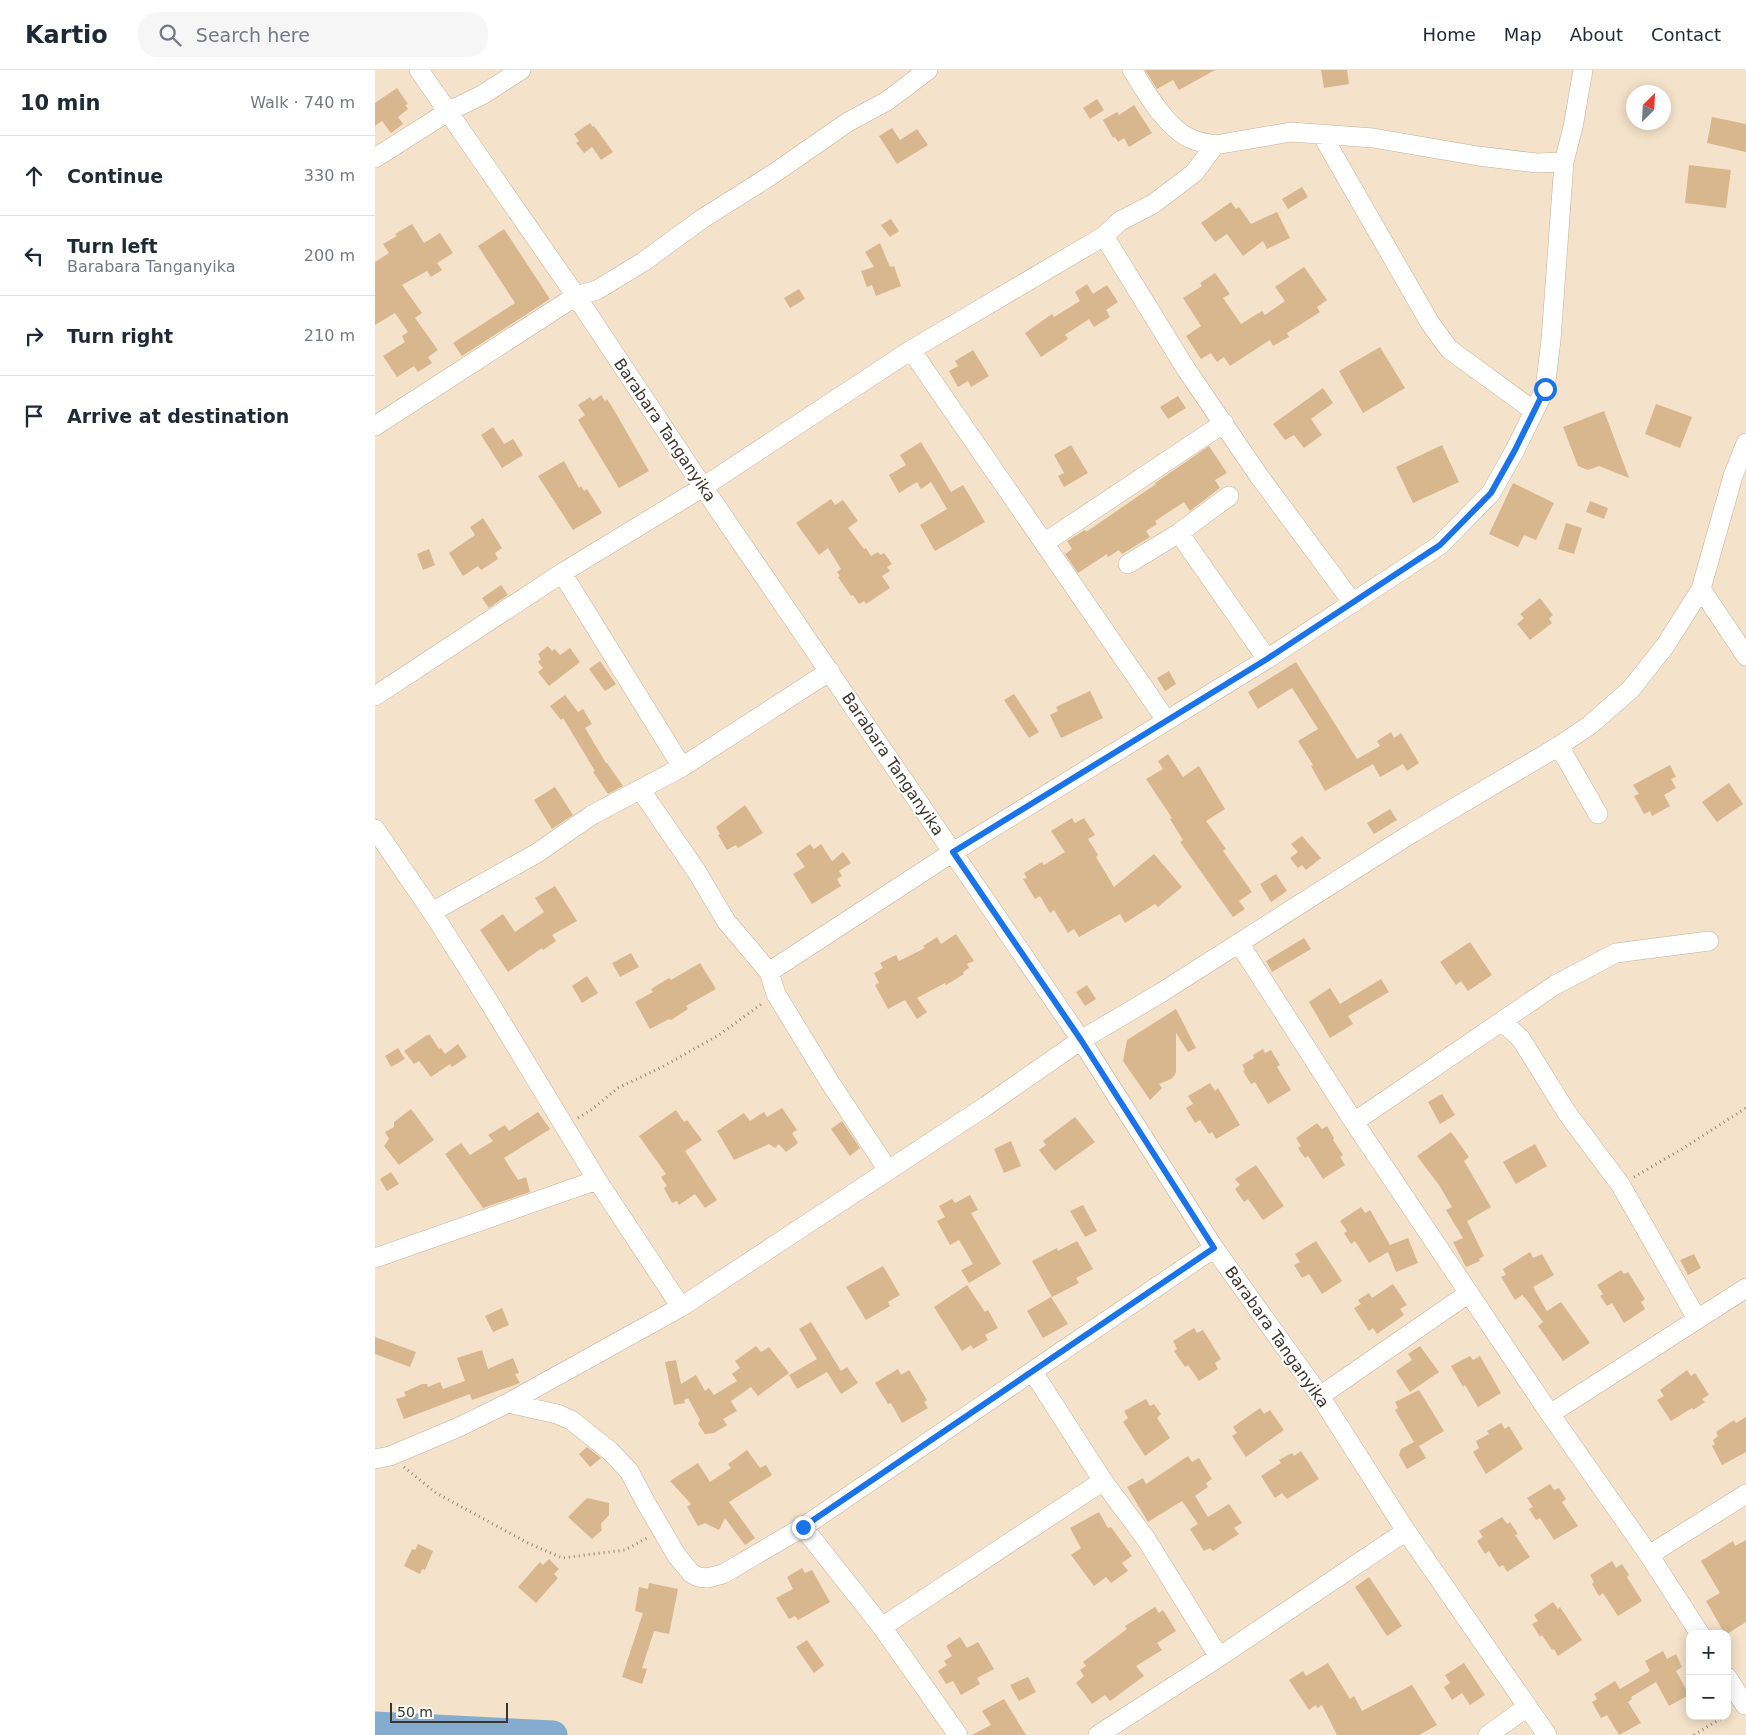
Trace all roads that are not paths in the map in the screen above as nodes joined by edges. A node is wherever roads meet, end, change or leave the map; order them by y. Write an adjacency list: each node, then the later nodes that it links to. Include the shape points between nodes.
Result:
1 (419, 70): 6 (street, Barabara Tanganyika)
2 (521, 70): 6 (street)
3 (928, 70): 12 (street, via 887,101 848,122 643,262 597,290)
4 (1132, 70): 8 (street, via 1176,130 1190,139)
5 (1583, 70): 10 (street)
6 (449, 111): 9 (street); 12 (street, Barabara Tanganyika)
7 (1322, 135): 8 (street, via 1291,132); 10 (street, via 1373,138 1497,158); 14 (street, via 1449,350)
8 (1215, 145): 11 (street, via 1193,173 1153,204 1120,221)
9 (375, 158)
10 (1564, 162): 14 (street, via 1551,340 1545,389)
11 (1104, 236): 13 (street); 15 (street, via 1186,369)
12 (576, 296): 16 (street); 18 (street, Barabara Tanganyika)
13 (911, 350): 18 (street); 21 (street)
14 (1534, 411): 25 (street, via 1491,493 1440,545)
15 (1224, 423): 21 (street); 25 (street)
16 (375, 426)
17 (1746, 443): 24 (street, via 1733,476)
18 (703, 487): 23 (street); 28 (street, Barabara Tanganyika)
19 (1229, 496): 20 (street)
20 (1179, 533): 22 (street); 27 (street)
21 (1044, 543): 30 (street)
22 (1128, 564)
23 (562, 573): 29 (street); 32 (street)
24 (1701, 589): 26 (street); 31 (street, via 1665,646 1631,689 1590,726)
25 (1353, 603): 27 (street)
26 (1746, 656)
27 (1267, 659): 30 (street)
28 (830, 671): 32 (street); 36 (street, Barabara Tanganyika)
29 (375, 696)
30 (1166, 720): 36 (street)
31 (1559, 746): 34 (street); 39 (street, via 1412,832)
32 (682, 767): 33 (street)
33 (640, 789): 37 (street); 40 (street, via 726,920)
34 (1598, 814)
35 (375, 828): 37 (street)
36 (953, 852): 40 (street); 42 (street, Barabara Tanganyika)
37 (432, 912): 45 (street)
38 (1709, 941): 41 (street, via 1616,954 1555,986)
39 (1239, 943): 42 (street); 43 (street)
40 (769, 972): 44 (street, via 777,994 829,1082)
41 (1502, 1021): 43 (street); 51 (street, via 1521,1039 1567,1112 1621,1184)
42 (1081, 1040): 44 (street); 46 (street, Barabara Tanganyika)
43 (1354, 1122): 49 (street)
44 (888, 1170): 50 (street)
45 (597, 1180): 47 (street); 50 (street)
46 (1214, 1248): 52 (street); 53 (street, Barabara Tanganyika)
47 (375, 1258)
48 (1746, 1288): 51 (street)
49 (1469, 1293): 53 (street); 55 (street)
50 (681, 1307): 54 (street)
51 (1697, 1319): 55 (street)
52 (1033, 1372): 57 (street); 59 (street)
53 (1320, 1396): 60 (street, Barabara Tanganyika)
54 (508, 1403): 56 (street, via 459,1428); 59 (street, via 571,1420 609,1451 629,1470 677,1556 698,1577 723,1574)
55 (1549, 1414): 61 (street)
56 (382, 1457)
57 (1103, 1481): 62 (street); 64 (street, via 1146,1540)
58 (1746, 1494): 61 (street)
59 (803, 1527): 62 (street)
60 (1406, 1530): 64 (street); 67 (street, Barabara Tanganyika)
61 (1649, 1555): 63 (street)
62 (883, 1627): 68 (street)
63 (1697, 1630)
64 (1219, 1657): 69 (street)
65 (1731, 1683): 66 (street)
66 (1745, 1705)
67 (1527, 1707): 70 (street); 71 (street, Barabara Tanganyika)
68 (958, 1735)
69 (1098, 1735)
70 (1487, 1735)
71 (1547, 1735)

